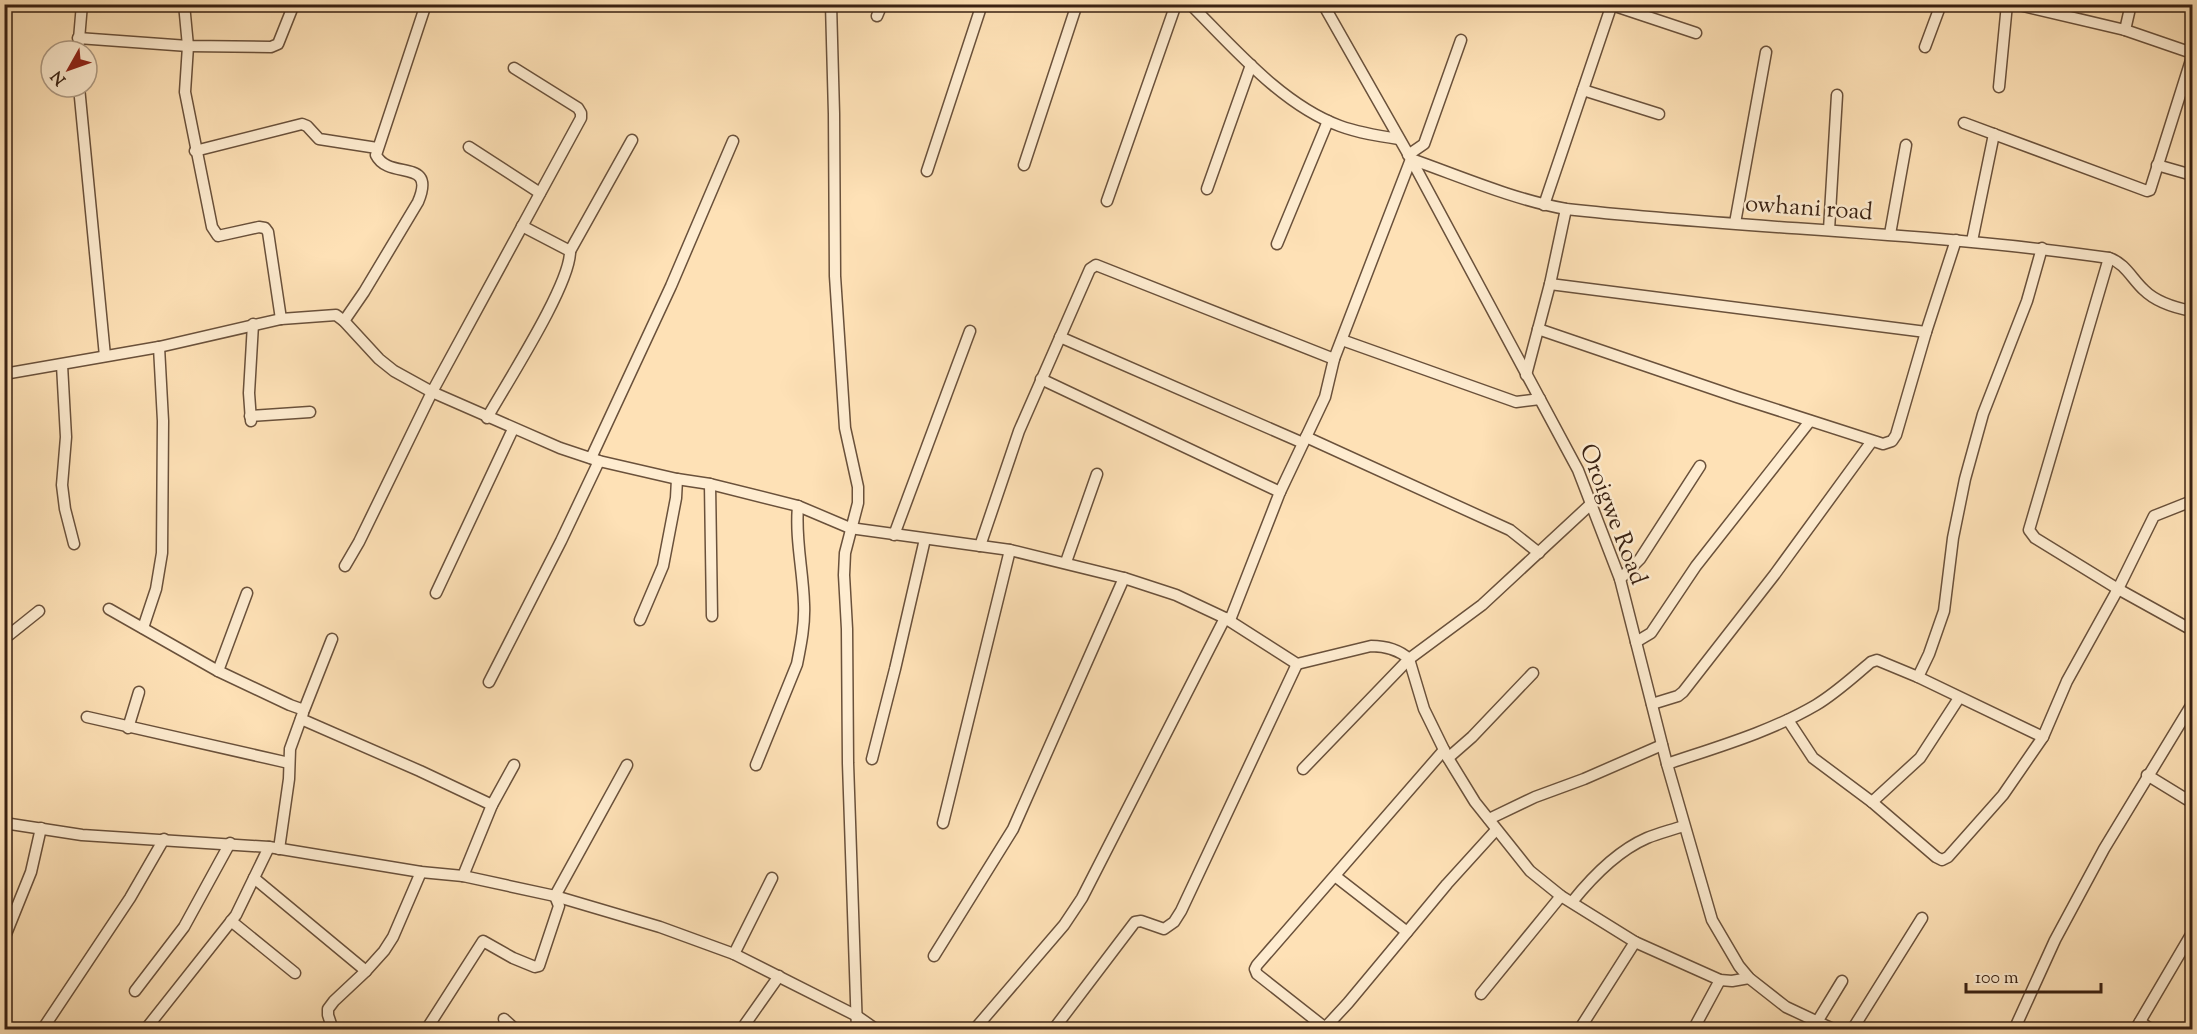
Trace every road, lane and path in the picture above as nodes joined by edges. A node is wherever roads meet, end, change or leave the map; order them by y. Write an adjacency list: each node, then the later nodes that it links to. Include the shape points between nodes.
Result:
1 (82, 4): 21 (street)
2 (184, 4): 23 (street)
3 (294, 4): 23 (street, via 276,46)
4 (426, 4): 42 (street)
5 (831, 4): 98 (street, via 840,374 845,428 858,487 856,514)
6 (882, 4): 18 (street)
7 (982, 4): 47 (street)
8 (1077, 4): 45 (street)
9 (1176, 4): 51 (street)
10 (1191, 4): 27 (street)
11 (1323, 4): 37 (street, Oroigwe Road)
12 (1941, 4): 24 (street)
13 (2007, 4): 29 (street)
14 (2015, 4): 17 (street)
15 (2131, 4): 19 (street)
16 (1612, 5): 20 (street); 30 (street)
17 (2037, 7): 19 (street)
18 (877, 16)
19 (2125, 30): 25 (street)
20 (1696, 33)
21 (78, 38): 23 (street)
22 (1461, 40): 44 (street, via 1424,144)
23 (188, 46): 43 (street, via 185,92)
24 (1925, 47)
25 (2191, 51): 46 (street)
26 (1766, 52): 54 (street)
27 (1251, 65): 34 (street, via 1294,101); 49 (street)
28 (514, 68): 50 (street, via 581,113)
29 (1999, 87)
30 (1583, 90): 33 (street); 52 (street)
31 (1837, 95): 56 (street)
32 (80, 99): 75 (street)
33 (1659, 114)
34 (1328, 121): 37 (street); 60 (street)
35 (1964, 123): 36 (street)
36 (1994, 134): 46 (street, via 2144,191 2150,190); 59 (street)
37 (1399, 139): 44 (street, Oroigwe Road)
38 (632, 140): 62 (street)
39 (733, 141): 89 (street)
40 (1906, 145): 57 (street)
41 (469, 147): 50 (street)
42 (377, 148): 43 (street, via 319,140 302,124); 67 (street, via 376,155 384,164 419,175 424,187)
43 (195, 151): 66 (street, via 215,234 223,236 259,227 268,232)
44 (1409, 157): 52 (street, owhani road); 73 (street); 79 (street, Oroigwe Road)
45 (1024, 165)
46 (2157, 165): 48 (street)
47 (927, 171)
48 (2193, 175)
49 (1207, 189)
50 (540, 192): 55 (street)
51 (1107, 201)
52 (1544, 205): 53 (street, owhani road)
53 (1566, 209): 54 (street, owhani road); 64 (street)
54 (1735, 223): 56 (street, owhani road)
55 (522, 226): 62 (street); 81 (street)
56 (1829, 230): 57 (street, owhani road)
57 (1890, 234): 58 (street, owhani road)
58 (1956, 240): 59 (street, owhani road); 71 (street)
59 (1972, 241): 61 (street, owhani road)
60 (1277, 244)
61 (2042, 248): 63 (street, owhani road); 126 (street, via 2027,301 1977,435 1953,538 1944,611)
62 (570, 251): 84 (street, via 560,287)
63 (2109, 258): 65 (street, owhani road, via 2119,262 2151,296); 109 (street, via 2029,530 2035,538)
64 (1550, 284): 69 (street); 71 (street)
65 (2193, 311)
66 (281, 319): 67 (street, via 329,314); 68 (street)
67 (344, 321): 81 (street, via 386,366)
68 (253, 324): 74 (street); 83 (street, via 250,418)
69 (1538, 329): 79 (street); 85 (street)
70 (970, 331): 99 (street)
71 (1926, 332): 88 (street, via 1896,435 1887,444)
72 (1060, 337): 76 (street, via 1090,269 1096,265); 80 (street); 87 (street)
73 (1342, 340): 76 (street); 82 (street, via 1516,402)
74 (159, 346): 75 (street); 117 (street, via 162,553 156,589)
75 (105, 356): 77 (street)
76 (1334, 359): 87 (street, via 1325,397)
77 (62, 365): 78 (street); 101 (street, via 66,437 62,485)
78 (4, 375)
79 (1526, 375): 82 (street, Oroigwe Road)
80 (1041, 379): 94 (street); 102 (street)
81 (432, 392): 84 (street); 106 (street)
82 (1540, 399): 96 (street, Oroigwe Road)
83 (310, 412)
84 (488, 418): 86 (street)
85 (1810, 421): 88 (street); 121 (street, via 1696,566 1651,633)
86 (513, 429): 89 (street); 111 (street)
87 (1305, 440): 94 (street); 104 (street, via 1510,530)
88 (1872, 441): 130 (street, via 1755,602 1683,692)
89 (595, 459): 92 (street); 127 (street, via 561,541)
90 (1700, 466): 108 (street, via 1640,559)
91 (1097, 474): 105 (street)
92 (677, 479): 93 (street); 116 (street, via 663,566)
93 (710, 484): 97 (street); 114 (street)
94 (1280, 492): 115 (street)
95 (2193, 501): 109 (street, via 2154,516)
96 (1592, 502): 104 (street); 108 (street, Oroigwe Road)
97 (798, 506): 98 (street); 144 (street, via 796,527 804,603 801,641 797,664)
98 (850, 528): 99 (street); 183 (street, via 844,575)
99 (894, 535): 100 (street)
100 (925, 539): 102 (street); 139 (street)
101 (74, 544)
102 (980, 546): 103 (street)
103 (1010, 550): 105 (street); 152 (street)
104 (1539, 554): 122 (street, via 1482,604)
105 (1066, 562): 107 (street)
106 (345, 566)
107 (1124, 578): 115 (street, via 1176,595); 174 (street, via 1013,829)
108 (1620, 579): 121 (street, Oroigwe Road)
109 (2118, 589): 118 (street); 136 (street, via 2067,681)
110 (247, 593): 124 (street)
111 (436, 593)
112 (109, 609): 117 (street)
113 (39, 611): 119 (street)
114 (712, 616)
115 (1228, 619): 123 (street); 195 (street, via 1082,898 1064,925)
116 (640, 620)
117 (143, 627): 124 (street)
118 (2193, 630)
119 (4, 639)
120 (332, 639): 132 (street)
121 (1636, 642): 130 (street, Oroigwe Road)
122 (1409, 659): 123 (street, via 1393,649 1371,646); 138 (street, via 1424,709); 145 (street)
123 (1297, 664): 196 (street, via 1181,911 1164,929 1135,922)
124 (218, 671): 132 (street)
125 (1533, 673): 138 (street, via 1472,737)
126 (1918, 677): 129 (street); 134 (street, via 1885,662 1870,662 1827,698)
127 (489, 682)
128 (139, 692): 135 (street)
129 (1959, 698): 136 (street); 147 (street, via 1920,758)
130 (1652, 704): 137 (street, Oroigwe Road)
131 (2193, 704): 146 (street)
132 (302, 714): 140 (street); 149 (street)
133 (87, 717): 135 (street)
134 (1788, 720): 141 (street); 147 (street, via 1814,758)
135 (128, 728): 140 (street)
136 (2043, 737): 147 (street, via 2002,795 1942,860)
137 (1662, 745): 141 (street, Oroigwe Road); 150 (street)
138 (1446, 754): 150 (street); 161 (street)
139 (872, 759)
140 (289, 763): 158 (street)
141 (1666, 764): 153 (street, Oroigwe Road)
142 (514, 765): 149 (street)
143 (627, 765): 164 (street)
144 (756, 765)
145 (1303, 769)
146 (2147, 775): 148 (street); 202 (street, via 2061,930)
147 (1872, 802)
148 (2191, 802)
149 (492, 805): 160 (street)
150 (1489, 819): 155 (street)
151 (4, 823): 154 (street)
152 (943, 823)
153 (1683, 826): 166 (street, via 1630,847 1606,865); 178 (street, Oroigwe Road, via 1712,920)
154 (40, 828): 156 (street, via 82,835); 171 (street, via 31,872)
155 (1496, 830): 165 (street, via 1530,871); 169 (street)
156 (164, 839): 157 (street); 187 (street, via 130,898)
157 (230, 843): 158 (street); 181 (street, via 184,927)
158 (274, 848): 159 (street); 162 (street)
159 (421, 872): 160 (street); 175 (street, via 393,937)
160 (463, 876): 164 (street)
161 (1335, 876): 169 (street); 197 (street, via 1255,969)
162 (254, 878): 168 (street); 175 (street)
163 (772, 878): 173 (street)
164 (555, 896): 173 (street); 190 (street, via 559,906 539,966 513,958 483,941)
165 (1561, 896): 166 (street); 182 (street)
166 (1572, 902): 172 (street)
167 (1922, 918): 201 (street)
168 (231, 921): 176 (street); 188 (street)
169 (1407, 932): 197 (street)
170 (2193, 933): 186 (street)
171 (4, 939)
172 (1635, 942): 179 (street); 198 (street)
173 (734, 954): 177 (street)
174 (934, 956)
175 (366, 971): 189 (street, via 328,1009)
176 (295, 973)
177 (779, 976): 183 (street); 192 (street)
178 (1749, 978): 179 (street); 185 (street, Oroigwe Road, via 1778,1001)
179 (1720, 980): 199 (street)
180 (1842, 981): 185 (street)
181 (135, 991)
182 (1481, 994)
183 (857, 1016): 193 (street); 194 (street)
184 (504, 1019): 191 (street)
185 (1817, 1022): 200 (street, Oroigwe Road)
186 (2138, 1026): 203 (street)
187 (42, 1029)
188 (145, 1029)
189 (333, 1029)
190 (426, 1029)
191 (516, 1029)
192 (741, 1029)
193 (856, 1029)
194 (877, 1029)
195 (974, 1029)
196 (1053, 1029)
197 (1326, 1029)
198 (1579, 1029)
199 (1693, 1029)
200 (1834, 1029)
201 (1852, 1029)
202 (2014, 1029)
203 (2152, 1029)

